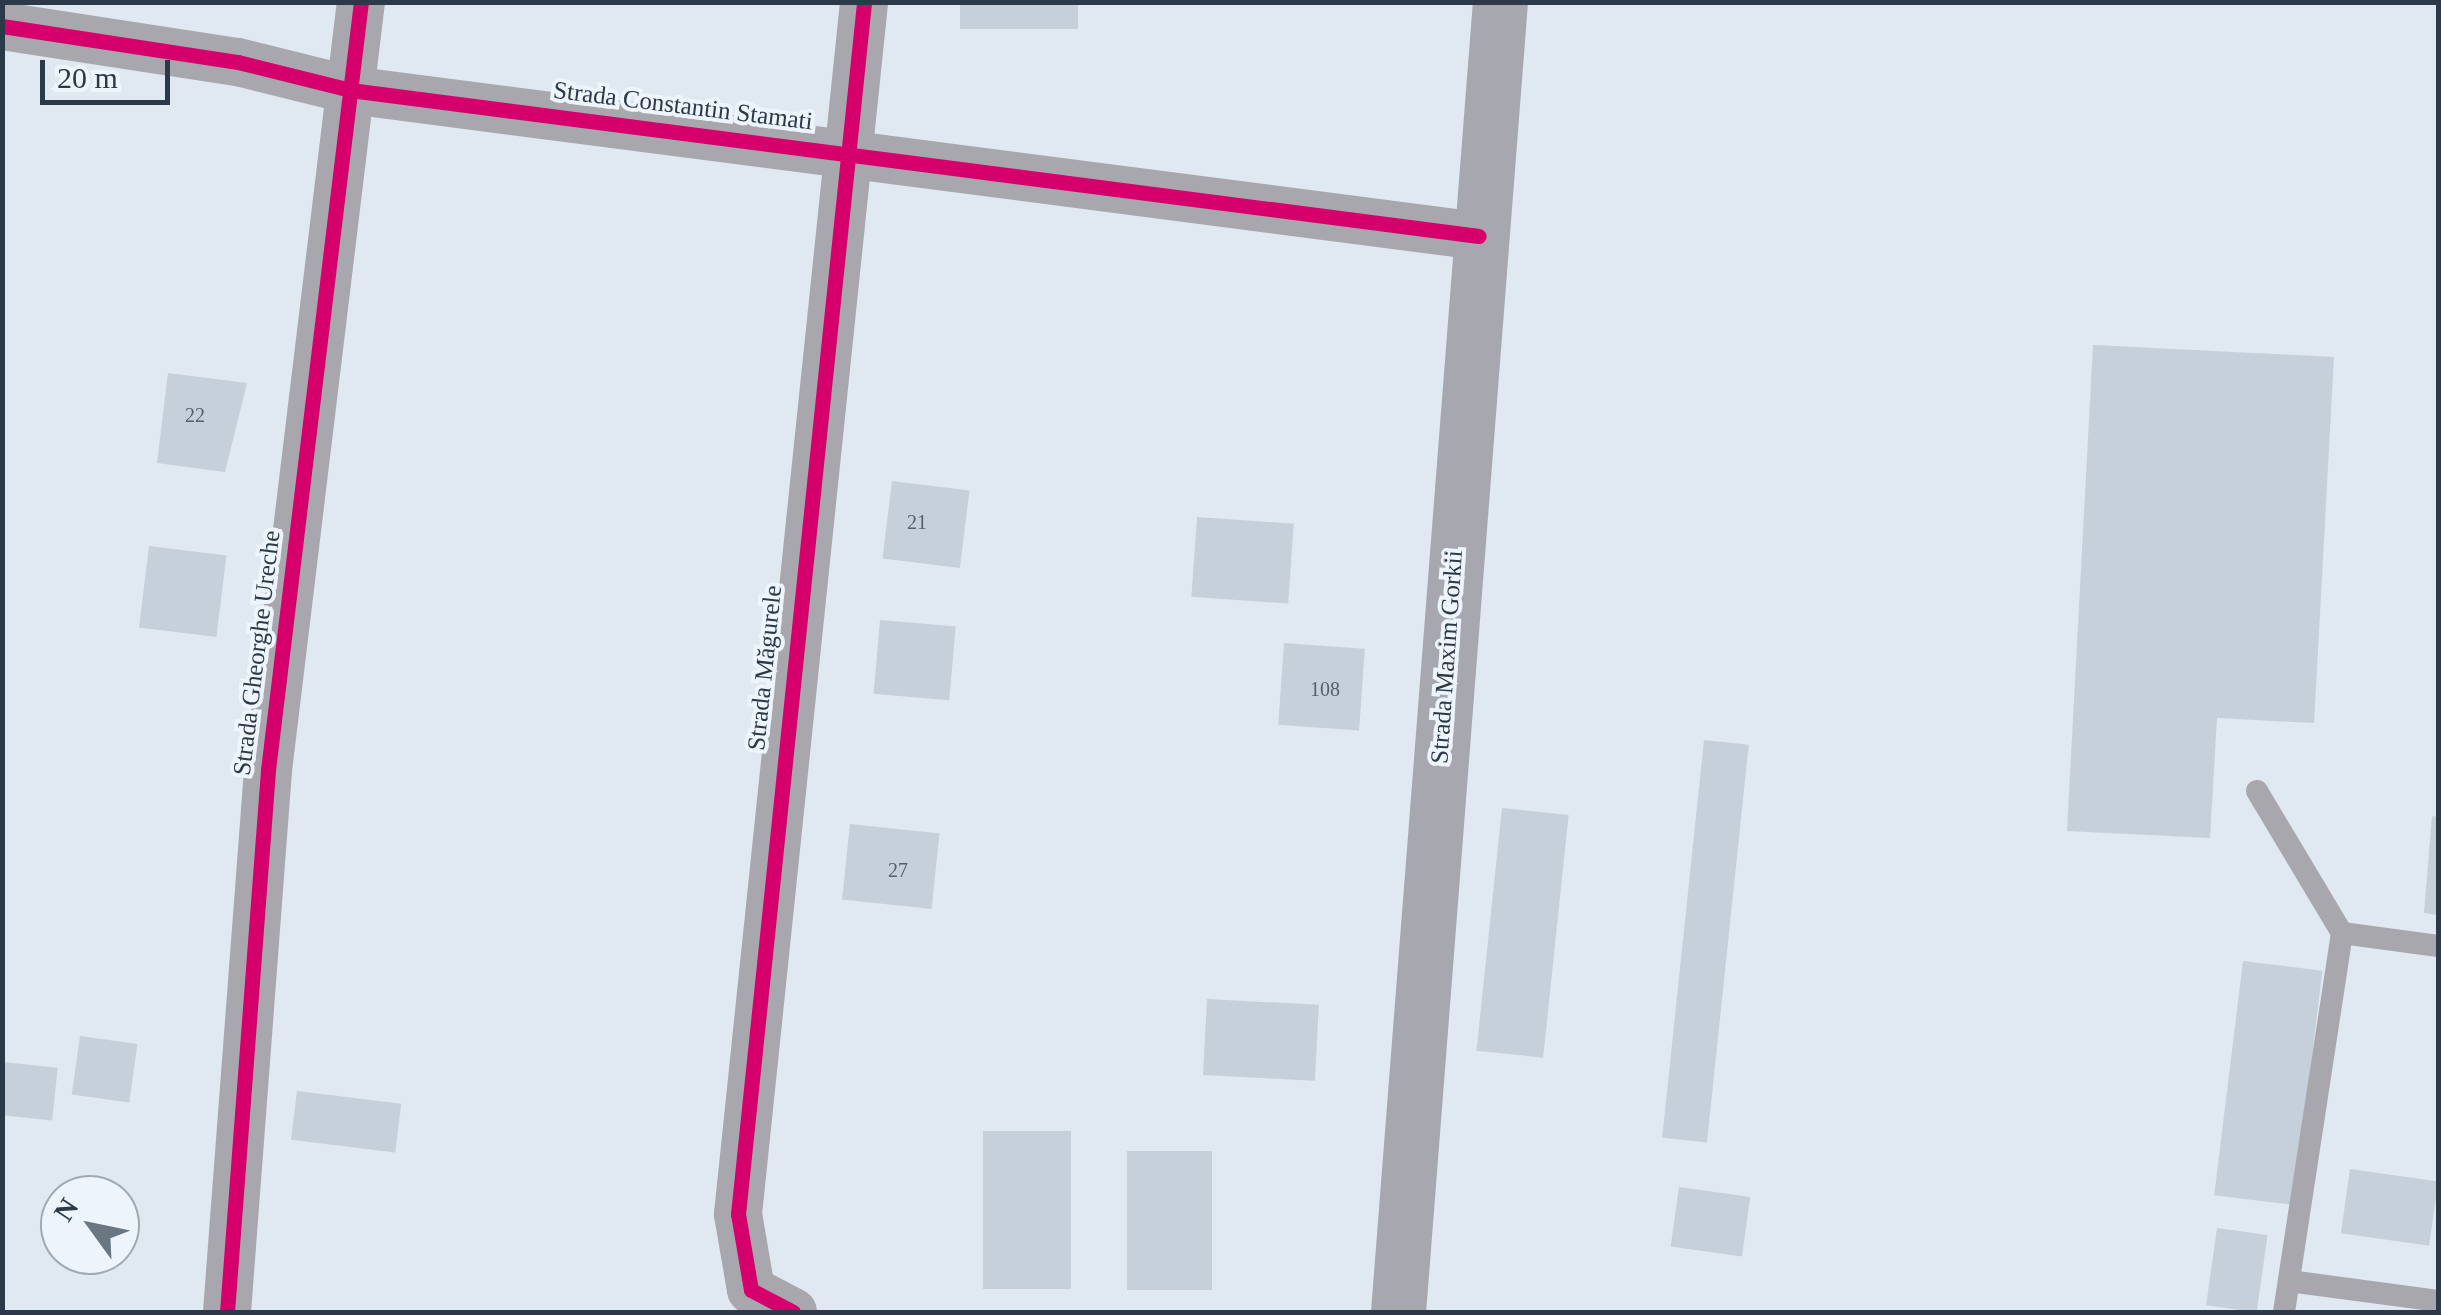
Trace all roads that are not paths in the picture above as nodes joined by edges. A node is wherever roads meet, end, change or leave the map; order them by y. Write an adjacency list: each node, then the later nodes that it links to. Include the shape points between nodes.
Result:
1 (361, 2): 5 (street, Strada Gheorghe Ureche)
2 (864, 2): 6 (street, Strada Măgurele)
3 (1500, 2): 7 (street, Strada Maxim Gorkii)
4 (2, 26): 5 (street, Strada Constantin Stamati, via 238,62)
5 (350, 90): 6 (street, Strada Constantin Stamati); 13 (street, Strada Gheorghe Ureche, via 268,770)
6 (854, 152): 7 (street, Strada Constantin Stamati); 14 (street, Strada Măgurele, via 809,494 738,1214 751,1290)
7 (1479, 236): 15 (street, Strada Maxim Gorkii)
8 (2256, 791): 9 (lane)
9 (2342, 932): 10 (lane); 11 (lane)
10 (2438, 946)
11 (2289, 1281): 12 (lane); 16 (lane)
12 (2438, 1301)
13 (227, 1312)
14 (793, 1312)
15 (1398, 1312)
16 (2284, 1312)

